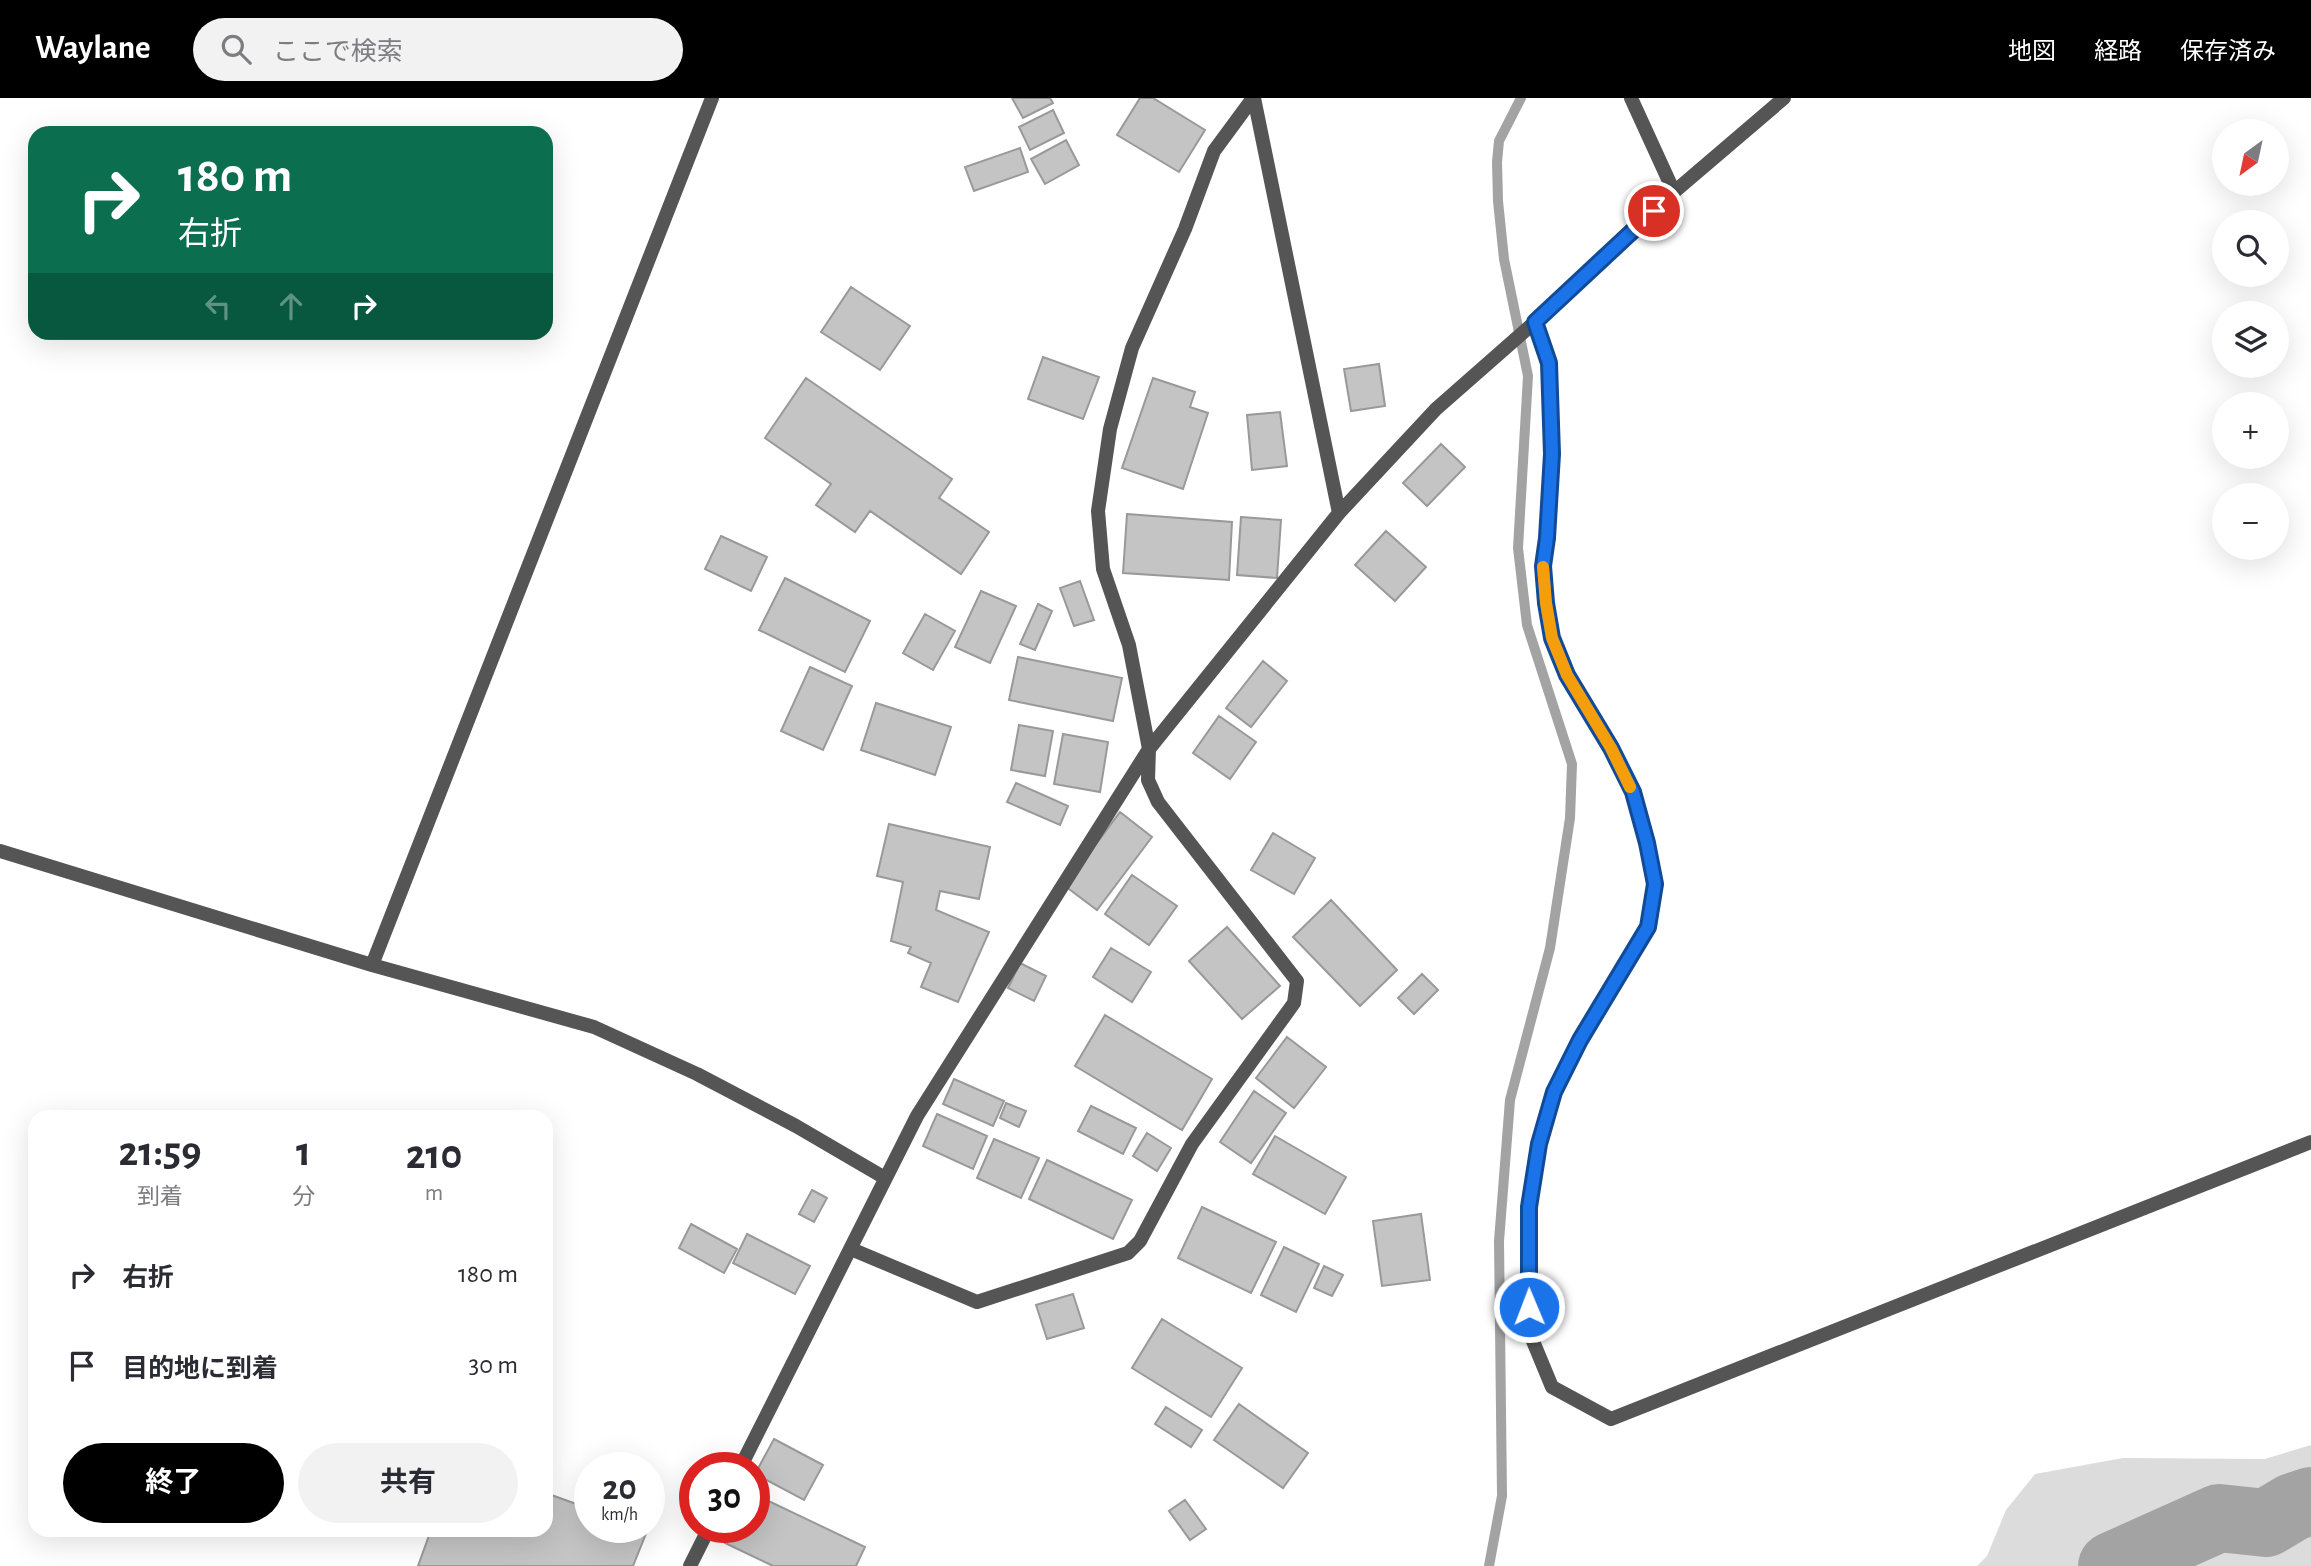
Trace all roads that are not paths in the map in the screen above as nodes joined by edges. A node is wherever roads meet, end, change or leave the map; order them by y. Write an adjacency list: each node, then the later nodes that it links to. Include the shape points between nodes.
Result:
1 (712, 98): 10 (street)
2 (1254, 98): 7 (street); 8 (street, via 1214,151 1132,348 1110,429 1098,511 1103,569 1129,645)
3 (1631, 98): 5 (street)
4 (1784, 98): 5 (street)
5 (1674, 192): 6 (street)
6 (1535, 322): 7 (street, via 1436,408); 11 (street, via 1549,363 1552,454 1543,566 1552,638 1567,675 1633,792 1655,884 1648,927 1580,1040 1554,1092 1539,1144 1529,1207 1530,1334 1552,1387 1611,1419)
7 (1339, 513): 8 (street)
8 (1149, 749): 12 (street, via 917,1116); 13 (street, via 1148,780 1158,802 1297,981 1294,1003 1192,1144 1140,1241 1128,1253 977,1302)
9 (0, 851): 10 (street)
10 (372, 965): 12 (street, via 594,1027 697,1074)
11 (2311, 1142)
12 (885, 1178): 13 (street)
13 (851, 1249): 14 (street)
14 (748, 1452)
15 (702, 1543): 16 (street)
16 (690, 1566)

